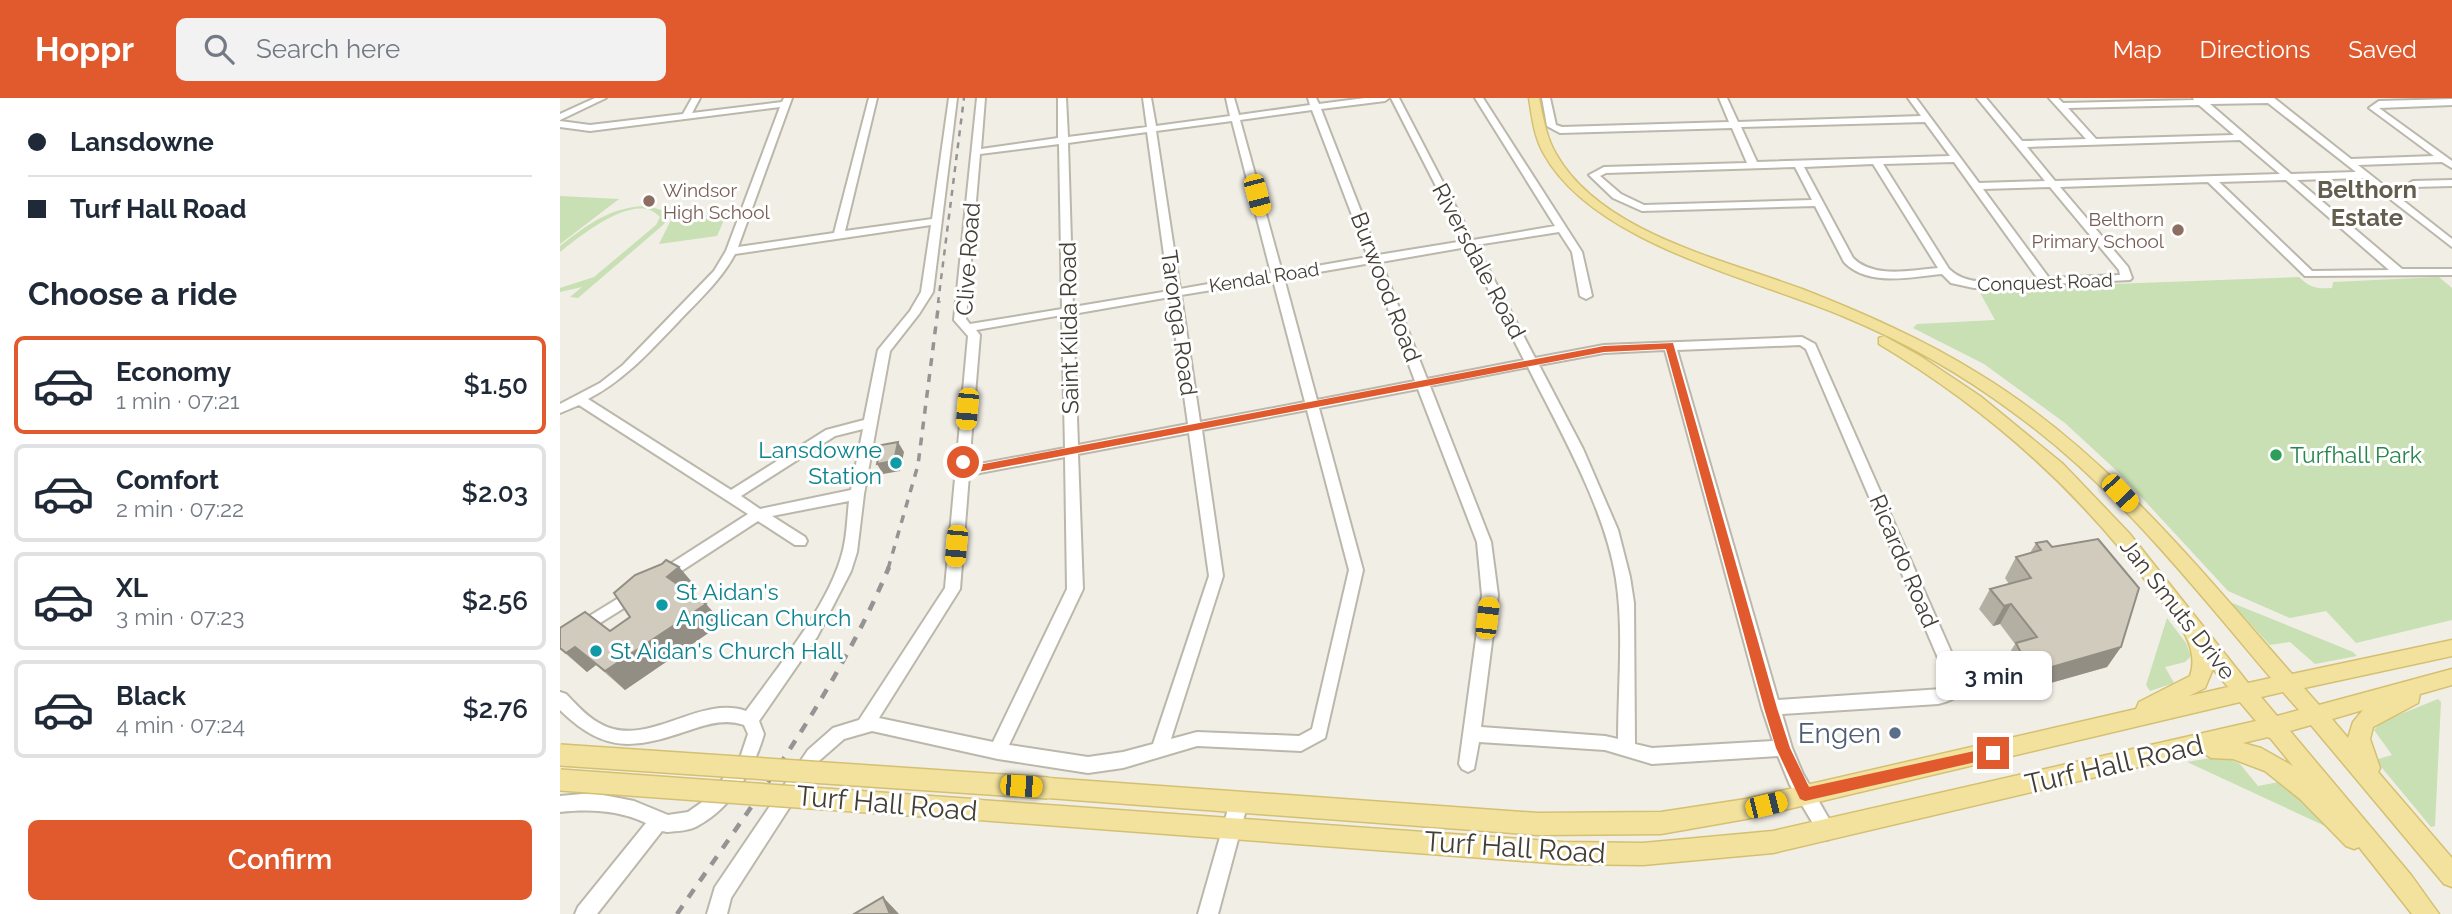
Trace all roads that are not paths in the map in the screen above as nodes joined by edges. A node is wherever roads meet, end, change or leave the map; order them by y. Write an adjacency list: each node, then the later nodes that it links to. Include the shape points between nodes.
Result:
1 (602, 98): 27 (street)
2 (696, 98): 26 (street)
3 (873, 98): 54 (street)
4 (953, 98): 52 (street)
5 (981, 98): 37 (street, Clive Road)
6 (1062, 98): 34 (street, Saint Kilda Road)
7 (1147, 98): 32 (street, Taronga Road)
8 (1230, 98): 28 (street)
9 (1385, 98): 23 (street)
10 (1395, 98): 56 (street, Riversdale Road)
11 (1479, 98): 53 (street)
12 (1534, 98): 60 (main road, Jan Smuts Drive, via 1546,148 1562,173 1588,197 1649,234)
13 (1546, 98): 31 (street, via 1554,128)
14 (1723, 98): 31 (street)
15 (1912, 98): 29 (street)
16 (1981, 98): 36 (street, Conquest Road)
17 (2053, 98): 24 (street)
18 (2270, 99): 19 (street); 40 (street)
19 (2199, 100): 24 (street); 33 (street)
20 (787, 101): 26 (street); 58 (street)
21 (2435, 102): 22 (street); 25 (street); 41 (street, via 2373,108)
22 (2452, 102)
23 (1314, 103): 28 (street); 59 (street, Burwood Road)
24 (2061, 106): 35 (street)
25 (2452, 114)
26 (686, 116): 30 (street, via 583,128)
27 (560, 117)
28 (1235, 118): 32 (street); 64 (street)
29 (1927, 119): 31 (street); 38 (street)
30 (560, 124)
31 (1735, 125): 43 (street)
32 (1152, 129): 34 (street); 66 (street, Taronga Road)
33 (2243, 137): 35 (street); 45 (street)
34 (1063, 141): 37 (street); 68 (street, Saint Kilda Road)
35 (2094, 142): 36 (street)
36 (2020, 144): 48 (street, Conquest Road)
37 (976, 152): 69 (street, Clive Road, via 960,320)
38 (1956, 159): 39 (street); 50 (street)
39 (1877, 161): 42 (street); 61 (street)
40 (2349, 162): 41 (street); 44 (street)
41 (2448, 162)
42 (1798, 164): 43 (street); 51 (street)
43 (1753, 165): 51 (street, via 1594,173 1617,196 1642,208)
44 (2365, 175): 45 (street); 55 (street)
45 (2288, 177): 46 (street); 62 (street)
46 (2210, 179): 48 (street); 62 (street, via 2309,274)
47 (2452, 183): 49 (street)
48 (2053, 184): 50 (street); 65 (street, Conquest Road, via 2127,275 2117,280)
49 (2413, 184)
50 (1977, 186): 65 (street)
51 (1818, 203): 61 (street, via 1857,271)
52 (936, 221): 54 (street); 76 (street, via 927,292 884,350)
53 (1561, 228): 56 (street, Kendal Road); 67 (street, via 1579,258)
54 (839, 234): 58 (street)
55 (2447, 236): 57 (street)
56 (1470, 243): 59 (street, Kendal Road); 71 (street, Riversdale Road)
57 (2452, 244)
58 (731, 251): 73 (street, via 719,274 635,359 612,380)
59 (1375, 258): 64 (street, Kendal Road); 72 (street, Burwood Road)
60 (1740, 271): 84 (main road, Jan Smuts Drive, via 1908,355 2022,435 2107,520); 88 (main road, Jan Smuts Drive, via 1913,343 2034,419 2120,493)
61 (1945, 271): 65 (street, Conquest Road, via 1955,281 1973,285)
62 (2398, 272): 63 (street)
63 (2452, 272)
64 (1278, 275): 66 (street, Kendal Road); 74 (street)
65 (2046, 282)
66 (1174, 292): 68 (street, Kendal Road); 77 (street, Taronga Road)
67 (1586, 296)
68 (1069, 309): 69 (street, Kendal Road); 78 (street, Saint Kilda Road)
69 (967, 328): 79 (street, Clive Road, via 974,335)
70 (1670, 345): 71 (street, via 1604,349); 91 (street); 91 (street, Ricardo Road, via 1807,342 1946,659 1954,687 1938,697)
71 (1532, 363): 72 (street); 100 (street, Riversdale Road, via 1595,487 1618,555 1626,603)
72 (1424, 384): 74 (street); 97 (street, Burwood Road, via 1487,555 1490,595)
73 (579, 399): 75 (street); 81 (street)
74 (1313, 405): 77 (street); 99 (street, via 1349,536 1356,579 1319,733 1301,744 1207,738)
75 (560, 409)
76 (870, 423): 80 (street); 81 (street, via 831,433)
77 (1194, 428): 78 (street); 99 (street, Taronga Road, via 1216,580)
78 (1071, 451): 79 (street); 101 (street, Saint Kilda Road, via 1074,592)
79 (962, 472): 94 (street, Clive Road, via 952,589)
80 (857, 494): 82 (street); 93 (street, via 850,552 833,596)
81 (731, 496): 82 (street)
82 (759, 514): 83 (street); 85 (street)
83 (800, 541)
84 (2190, 626): 89 (main road, Jan Smuts Drive); 95 (main road, via 2201,648 2203,668 2198,682)
85 (560, 642)
86 (2452, 648): 88 (main road, Turf Hall Road)
87 (2445, 678): 92 (main road, Turf Hall Road); 106 (main road, via 2370,715 2361,725 2360,747)
88 (2287, 683): 89 (main road, Turf Hall Road); 92 (main road, Jan Smuts Drive)
89 (2245, 692): 95 (main road, Turf Hall Road); 96 (main road, Jan Smuts Drive)
90 (560, 699): 93 (street, via 597,730 615,736 654,736 726,714)
91 (1770, 708): 98 (street)
92 (2314, 715): 96 (main road, Turf Hall Road); 106 (main road, Jan Smuts Drive)
93 (750, 720): 110 (street, via 756,734 753,750 710,809 676,824)
94 (865, 724): 101 (street); 116 (street, via 839,733 818,749 731,880)
95 (2114, 724): 107 (main road, Turf Hall Road)
96 (2275, 726): 102 (main road, Turf Hall Road); 114 (main road, Jan Smuts Drive)
97 (1472, 734): 100 (street, via 1591,741); 104 (street, Burwood Road)
98 (1783, 748): 100 (street, via 1652,756); 107 (street)
99 (1161, 749): 101 (street, via 1088,765)
100 (1627, 749)
101 (998, 751)
102 (2158, 754): 112 (main road, Turf Hall Road); 114 (main road, via 2227,747 2276,766)
103 (560, 755): 108 (main road, Turf Hall Road, bridge)
104 (1468, 764)
105 (560, 780): 111 (main road, Turf Hall Road, bridge)
106 (2381, 790): 113 (main road, Jan Smuts Drive)
107 (1805, 795): 108 (main road, Turf Hall Road, via 1704,818 1626,824 1538,824); 112 (street)
108 (1239, 802): 111 (street)
109 (560, 804): 110 (street, via 615,804)
110 (659, 821): 115 (street)
111 (1233, 826): 112 (main road, Turf Hall Road, via 1608,854 1729,848); 117 (street)
112 (1827, 831)
113 (2452, 876)
114 (2422, 907)
115 (585, 914)
116 (717, 914)
117 (1208, 914)

